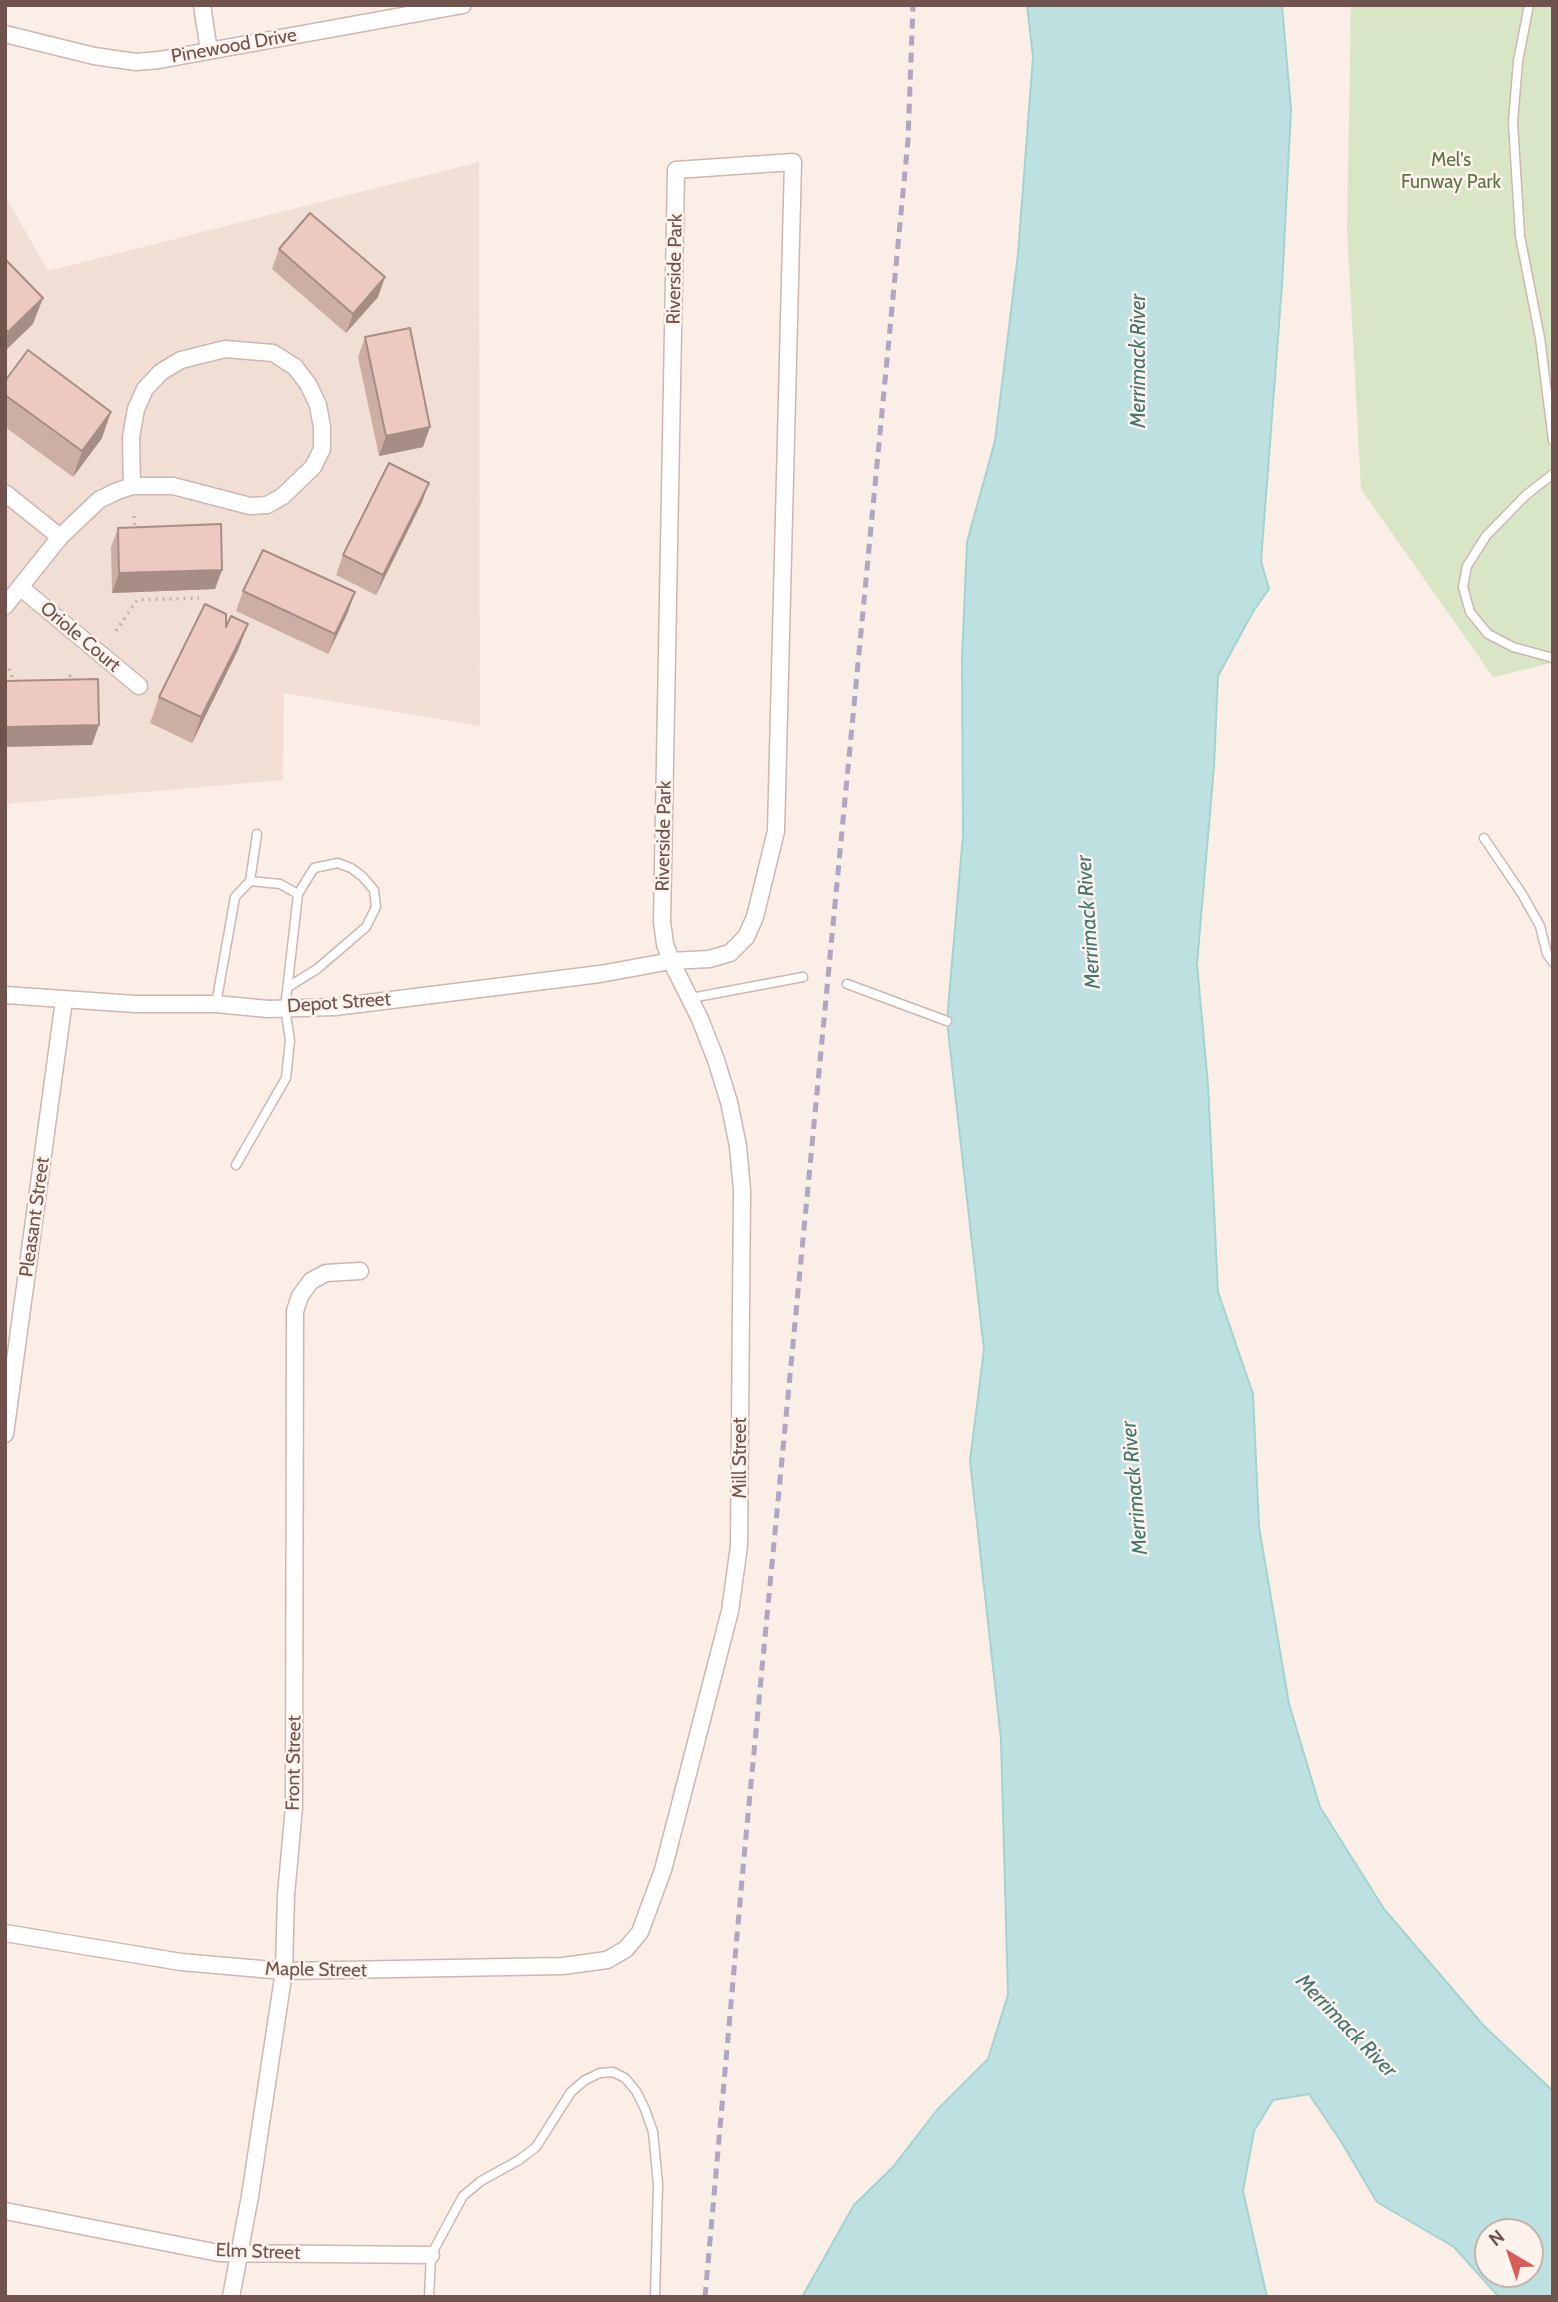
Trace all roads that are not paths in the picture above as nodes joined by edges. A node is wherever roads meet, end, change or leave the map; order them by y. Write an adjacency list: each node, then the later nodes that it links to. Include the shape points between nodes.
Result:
1 (202, 5): 5 (street)
2 (463, 5): 5 (street, Pinewood Drive)
3 (1529, 5): 6 (lane, via 1513,122 1520,236)
4 (5, 34): 5 (street, Pinewood Drive, via 116,60 159,60)
5 (209, 51)
6 (1553, 440)
7 (1553, 474): 13 (lane, via 1486,536 1467,566 1463,587 1470,612 1488,634 1513,647)
8 (132, 486): 8 (street, via 173,486 250,506 267,505 284,496 313,467 322,449 318,405 308,384 295,367 272,353 249,350 203,353 160,372 135,409); 10 (street, via 99,500)
9 (5, 493): 10 (street)
10 (60, 537): 11 (street)
11 (20, 587): 12 (street); 14 (street, Oriole Court)
12 (5, 606)
13 (1553, 658)
14 (139, 686)
15 (257, 834): 17 (lane)
16 (1484, 838): 20 (lane, via 1522,894)
17 (250, 881): 18 (lane, via 280,884); 27 (lane, via 235,897)
18 (298, 894): 23 (lane); 23 (lane, via 314,868 338,863 362,876 374,890 376,907 366,927)
19 (671, 961): 19 (street, Riverside Park, via 730,953 746,937 776,831 793,162 676,170 662,922); 25 (street, Mill Street); 28 (street, Depot Street, via 335,1007)
20 (1553, 962)
21 (803, 977): 25 (lane)
22 (847, 984): 29 (lane)
23 (288, 987): 28 (lane)
24 (5, 995): 26 (street, Depot Street)
25 (691, 998): 34 (street, Mill Street, via 729,1102 742,1190 739,1546 730,1611 663,1870 645,1922)
26 (64, 1000): 27 (street, Depot Street); 32 (street, Pleasant Street)
27 (216, 1004): 28 (street, Depot Street)
28 (285, 1007): 30 (lane, via 290,1040 286,1078)
29 (947, 1021)
30 (236, 1165)
31 (360, 1271): 35 (street, Front Street, via 326,1273 311,1281 295,1311 295,1807)
32 (5, 1434)
33 (5, 1933): 35 (street, Maple Street, via 181,1962)
34 (626, 1949): 35 (street, Maple Street, via 607,1960 563,1966)
35 (284, 1971): 37 (street, Front Street)
36 (5, 2211): 37 (street, Elm Street, via 219,2253)
37 (239, 2253): 38 (street, Elm Street); 39 (street, Front Street)
38 (431, 2255): 40 (lane); 41 (lane, via 463,2196 536,2147 571,2092 600,2073 613,2072 635,2091 653,2132 658,2184)
39 (231, 2297)
40 (429, 2297)
41 (655, 2297)

